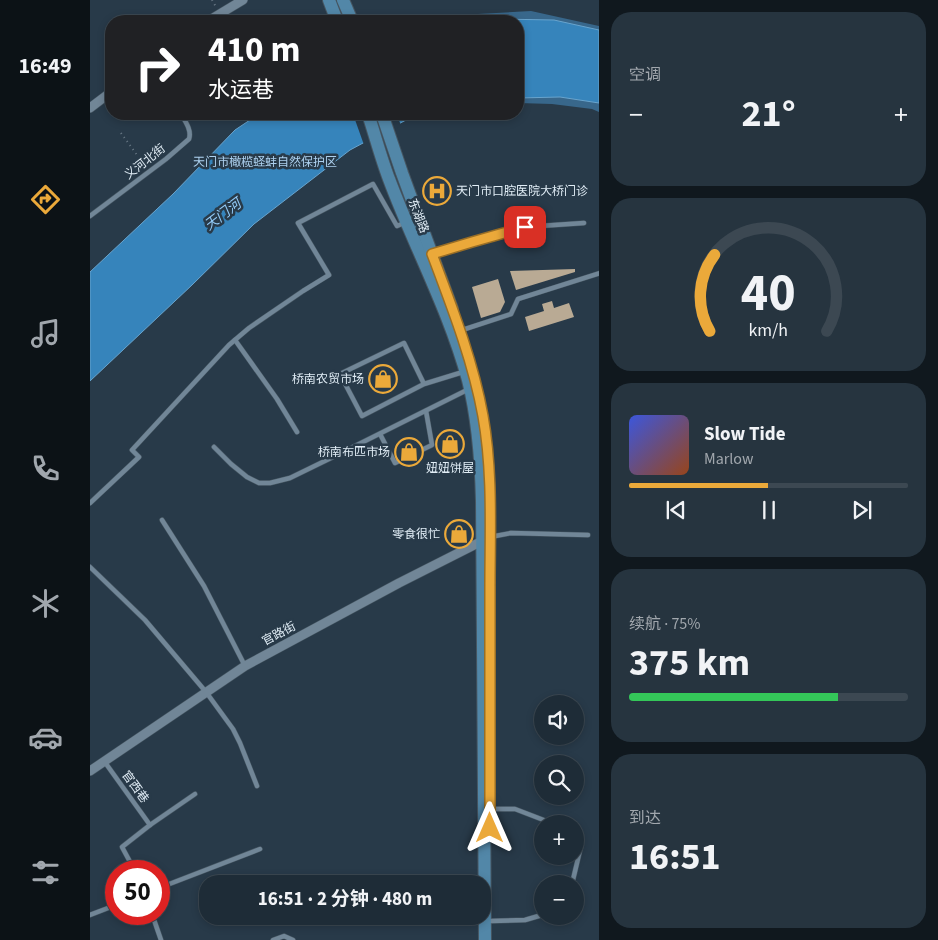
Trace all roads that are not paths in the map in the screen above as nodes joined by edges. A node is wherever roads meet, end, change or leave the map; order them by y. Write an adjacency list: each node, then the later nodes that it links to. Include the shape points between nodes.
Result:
1 (243, 0): 4 (street)
2 (329, 0): 5 (main road)
3 (343, 0): 6 (main road)
4 (218, 15)
5 (335, 15)
6 (349, 15)
7 (105, 97): 8 (street)
8 (90, 108)
9 (184, 120): 12 (lane, 义河北街, via 190,134 188,139)
10 (370, 120): 13 (main road, 东湖路, via 388,178)
11 (384, 120): 15 (main road, 东湖路)
12 (90, 216)
13 (407, 222): 15 (main road, 东湖路); 18 (lane, via 397,226 373,184 298,223 328,275)
14 (584, 223): 15 (lane, via 525,227)
15 (427, 256): 17 (main road, 东湖路)
16 (599, 273): 17 (lane, via 518,299 511,314)
17 (456, 332): 19 (main road, 东湖路); 21 (main road, 东湖路)
18 (235, 340): 23 (lane); 26 (lane, via 132,450 139,457)
19 (465, 371): 20 (lane); 21 (main road, 东湖路)
20 (424, 384): 20 (lane, via 362,416 340,374 404,343)
21 (473, 387): 22 (lane); 29 (main road, 东湖路, via 483,418 488,457)
22 (426, 411): 24 (lane); 24 (lane, via 432,445 395,463)
23 (297, 432)
24 (380, 434): 25 (lane, via 290,478 270,483 259,483 247,477)
25 (214, 448)
26 (90, 503)
27 (162, 520): 31 (lane, via 204,586)
28 (588, 535): 29 (lane, via 511,533)
29 (486, 538): 31 (street, 官路街); 37 (main road, 东湖路); 53 (main road, 东湖路)
30 (90, 567): 32 (lane, via 145,620)
31 (245, 666): 32 (street, 官路街)
32 (206, 692): 33 (street, 官路街); 35 (lane, via 233,729)
33 (104, 761): 34 (street, 官路街); 39 (lane, 官西巷)
34 (90, 770)
35 (257, 786)
36 (195, 794): 39 (lane)
37 (490, 809): 38 (lane, via 515,809); 42 (main road, 东湖路)
38 (534, 816)
39 (150, 825): 41 (lane, via 122,847)
40 (260, 849): 43 (lane)
41 (129, 860)
42 (491, 875)
43 (170, 884)
44 (105, 909): 45 (lane)
45 (90, 915)
46 (534, 917): 47 (lane)
47 (491, 921)
48 (156, 925): 50 (lane)
49 (491, 925): 54 (main road, 东湖路)
50 (161, 940)
51 (273, 940): 52 (lane, via 284,936)
52 (293, 940)
53 (485, 940)
54 (491, 940)

